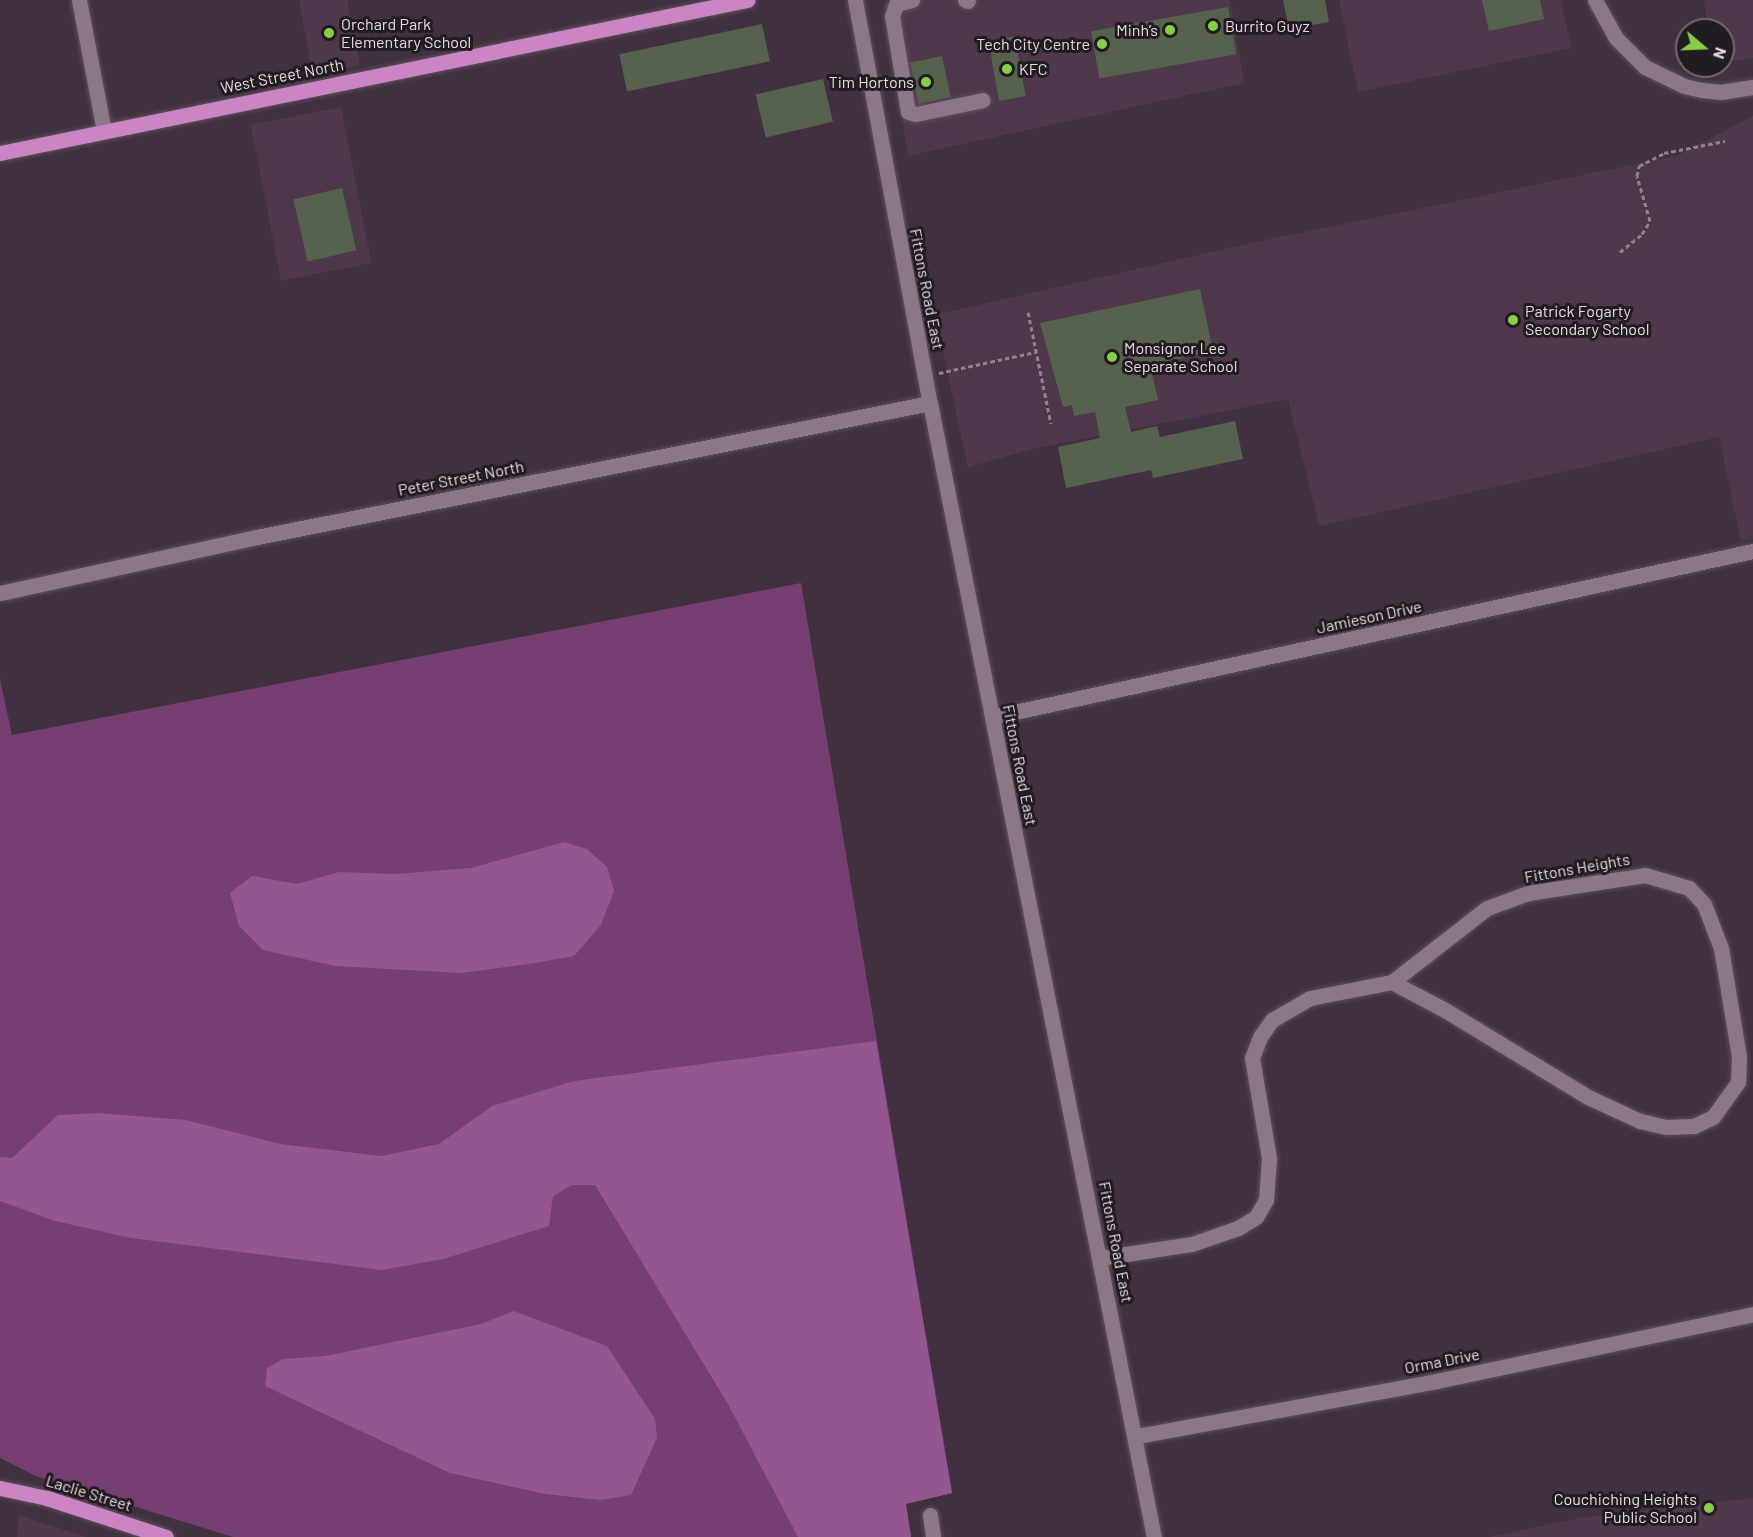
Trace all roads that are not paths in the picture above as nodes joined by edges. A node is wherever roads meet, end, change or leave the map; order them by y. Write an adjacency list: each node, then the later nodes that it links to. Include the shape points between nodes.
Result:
1 (79, 0): 8 (street)
2 (747, 0): 8 (main road, West Street North)
3 (855, 0): 10 (street, Fittons Road East)
4 (912, 0): 7 (street, via 896,4 892,16 908,112 916,114)
5 (1595, 0): 6 (street, via 1616,38 1645,67 1684,86 1702,90 1721,92)
6 (1753, 87)
7 (983, 100)
8 (104, 130): 9 (main road, West Street North)
9 (0, 153)
10 (930, 403): 12 (street, Peter Street North, via 257,537); 13 (street, Fittons Road East)
11 (1753, 551): 13 (street, Jamieson Drive)
12 (0, 593)
13 (992, 717): 15 (street, Fittons Road East)
14 (1392, 982): 14 (street, Fittons Heights, via 1588,1097 1640,1121 1666,1127 1694,1126 1713,1117 1738,1082 1740,1057 1721,948 1704,904 1689,888 1668,878 1620,876 1528,893 1497,904); 15 (street, Fittons Heights, via 1310,998 1272,1020 1260,1036 1252,1058 1269,1158 1266,1200 1256,1217 1238,1228 1192,1244)
15 (1100, 1258): 17 (street, Fittons Road East)
16 (1753, 1314): 17 (street, Orma Drive, via 1436,1381)
17 (1137, 1437): 20 (street, Fittons Road East)
18 (0, 1488): 21 (main road, Laclie Street)
19 (930, 1515): 22 (street)
20 (1150, 1536)
21 (166, 1537)
22 (933, 1537)

